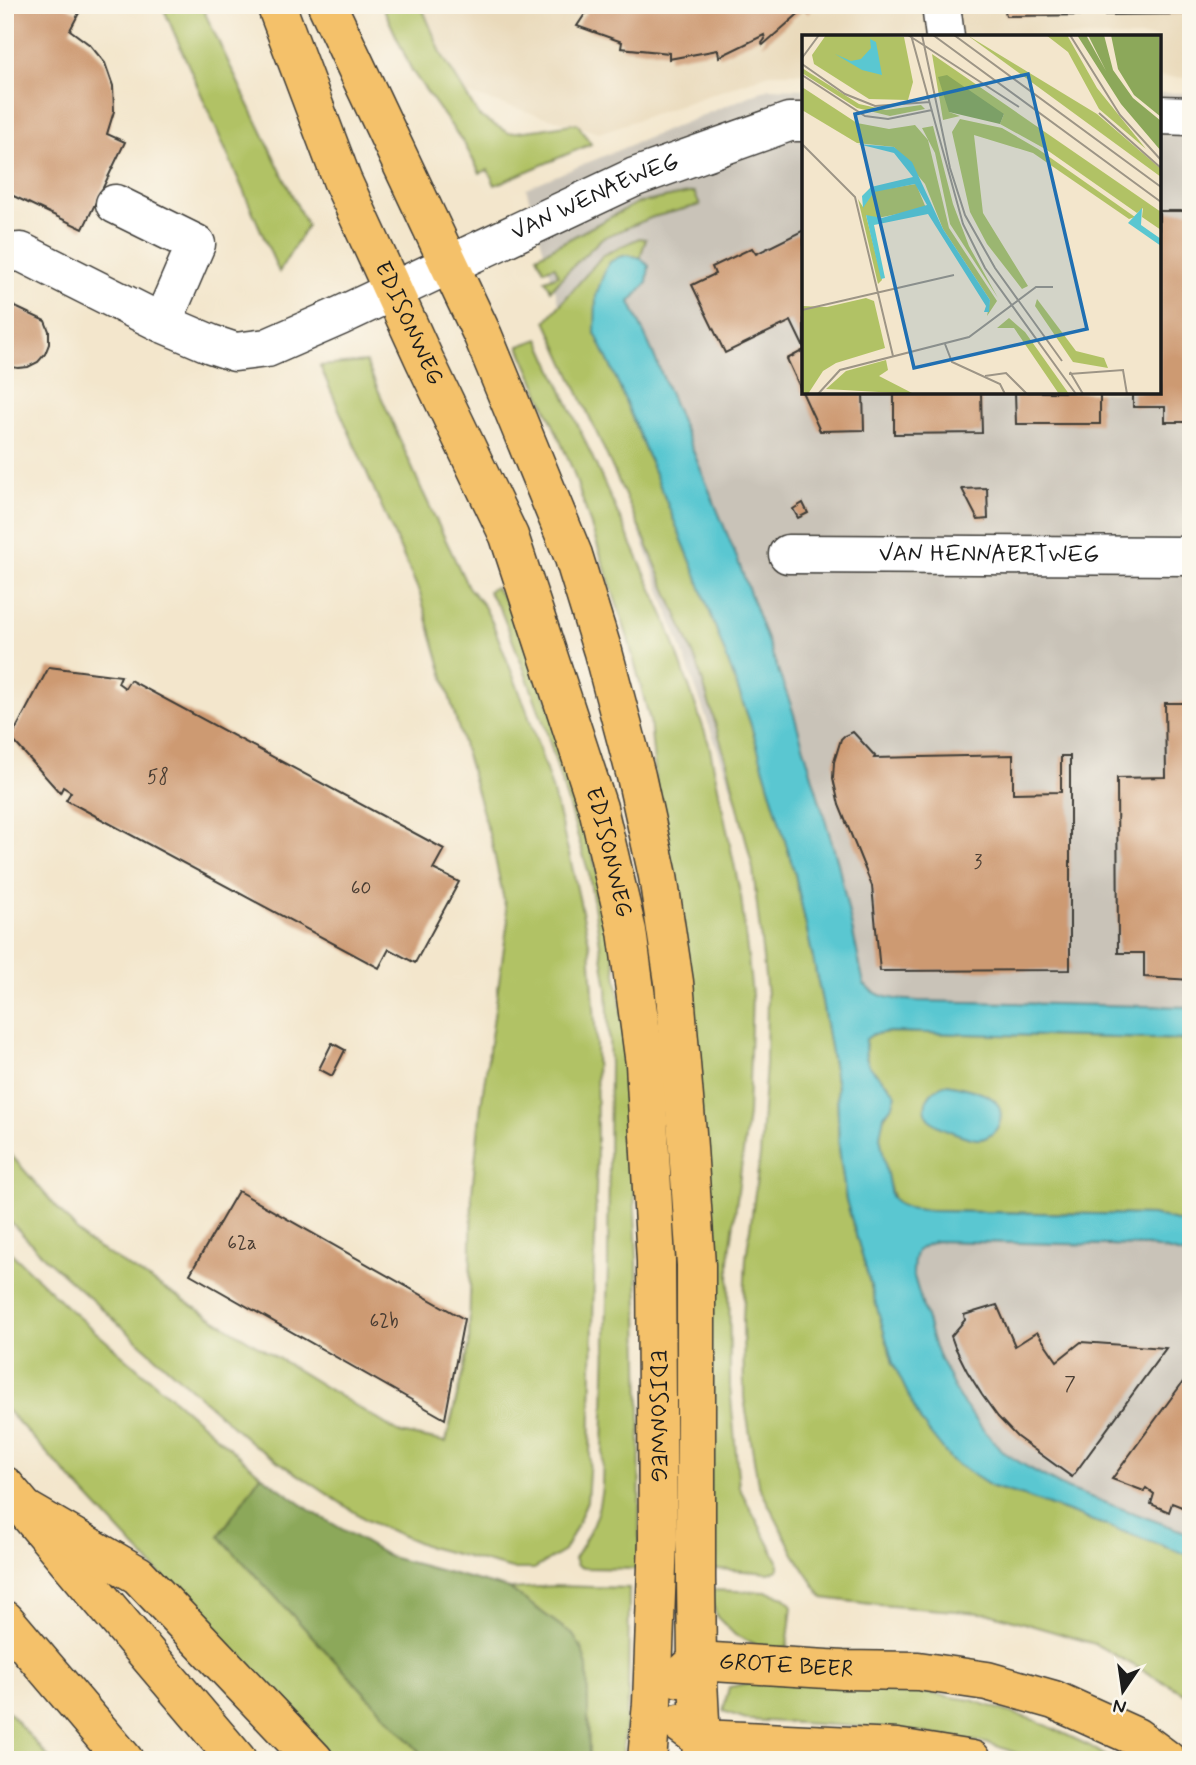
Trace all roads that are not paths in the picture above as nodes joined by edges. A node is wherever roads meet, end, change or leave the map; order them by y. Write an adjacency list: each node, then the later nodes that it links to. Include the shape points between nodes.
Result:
1 (276, 5): 11 (main road, EDISONWEG, via 342,180)
2 (327, 5): 10 (main road, EDISONWEG)
3 (941, 5): 4 (street)
4 (945, 35)
5 (1161, 115): 6 (street)
6 (1191, 116)
7 (802, 122): 10 (street, VAN WENAEWEG, via 789,122 635,177)
8 (115, 204): 12 (street, via 196,244)
9 (5, 253): 12 (street, VAN WENAEWEG, via 21,252)
10 (450, 264): 11 (street, VAN WENAEWEG); 17 (main road, EDISONWEG, via 573,555 636,776 658,876 674,982 696,1265)
11 (393, 291): 12 (street, VAN WENAEWEG, via 267,348 235,352); 18 (main road, EDISONWEG, via 509,536 598,808 627,931 645,1064 656,1261 657,1539)
12 (162, 323)
13 (788, 554): 14 (street, VAN HENNAERTWEG)
14 (1191, 556)
15 (16, 1498): 21 (main road); 22 (main road, via 138,1575)
16 (5, 1620): 20 (main road)
17 (697, 1661): 18 (main road, GROTE BEER); 19 (main road, EDISONWEG); 25 (main road, GROTE BEER, via 918,1671 988,1681 1054,1700 1136,1737)
18 (652, 1703): 19 (main road); 23 (main road, EDISONWEG)
19 (701, 1749): 24 (main road, via 897,1748)
20 (124, 1760)
21 (237, 1760)
22 (314, 1760)
23 (647, 1760)
24 (972, 1760)
25 (1167, 1760)

